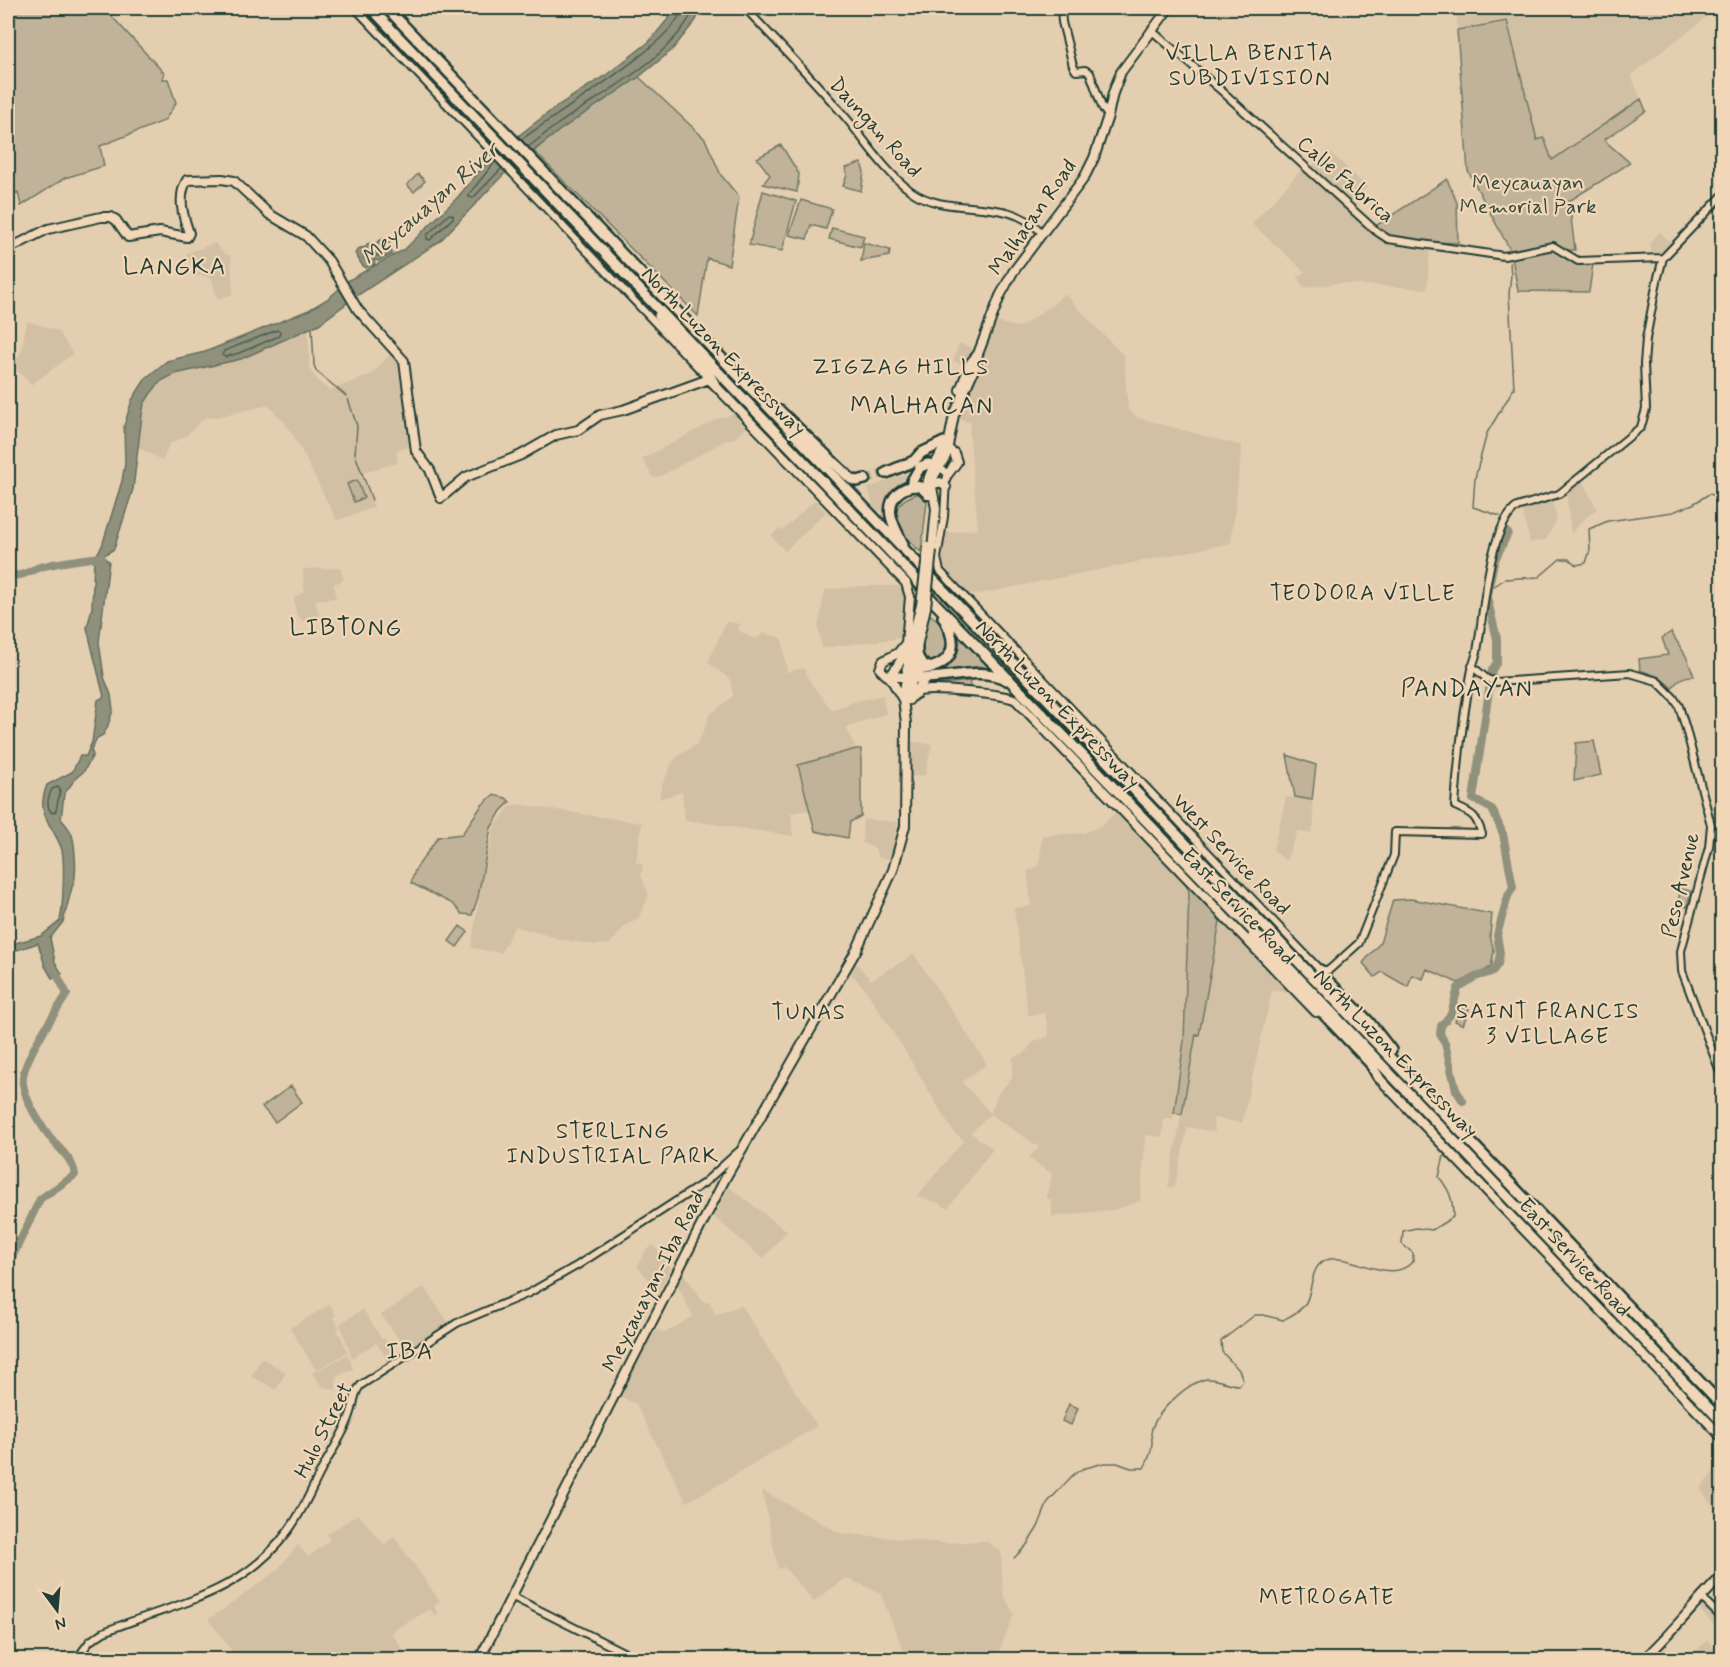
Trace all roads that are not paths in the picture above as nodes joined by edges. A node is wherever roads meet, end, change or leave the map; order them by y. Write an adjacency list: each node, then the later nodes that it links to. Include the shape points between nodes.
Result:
1 (355, 8): 14 (street)
2 (371, 8): 13 (highway, North Luzon Expressway)
3 (387, 8): 15 (highway, North Luzon Expressway)
4 (745, 8): 10 (street, Daungan Road, via 909,190 941,203 1020,216)
5 (1060, 8): 8 (street, via 1073,66 1076,71 1090,73)
6 (1169, 8): 7 (main road, Malhacan Road)
7 (1151, 30): 8 (main road, Malhacan Road, via 1121,72); 12 (street, Calle Fabrica, via 1388,239 1507,256 1553,246 1578,261)
8 (1108, 116): 10 (main road, Malhacan Road, via 1084,178)
9 (1722, 196): 12 (street)
10 (1042, 233): 16 (main road, Malhacan Road, via 1007,283 958,405)
11 (8, 249): 14 (main road, via 48,229 101,217 116,220 128,237 160,232 186,237 189,233 182,212 183,186 187,180 234,182 269,214 306,236 329,261 353,303 406,363 416,451 430,470 441,498 466,477 521,455 556,435 578,430 600,415)
12 (1663, 258): 28 (street, via 1646,339 1644,421 1559,494 1512,511 1496,545)
13 (642, 292): 14 (highway, via 667,327 707,370); 26 (highway, North Luzon Expressway, via 913,576)
14 (711, 381): 30 (main road, via 906,583 910,597 906,643 882,662 880,669)
15 (748, 385): 21 (highway, via 793,422 851,479); 25 (highway, North Luzon Expressway)
16 (946, 446): 17 (highway, via 921,453); 18 (main road, Malhacan Road); 20 (main road, via 957,460)
17 (918, 458): 18 (highway, via 927,458); 19 (highway)
18 (935, 466): 20 (street); 22 (highway, via 920,466); 24 (main road, Malhacan Road, via 926,483)
19 (886, 473)
20 (948, 474): 23 (street, West Service Road)
21 (866, 479)
22 (910, 484): 24 (highway); 25 (highway, via 895,496 890,509)
23 (946, 487): 24 (main road, via 940,482); 35 (street, West Service Road, via 937,561 942,572)
24 (930, 489): 26 (main road, Malhacan Road, bridge)
25 (908, 554): 38 (highway, North Luzon Expressway)
26 (926, 604): 27 (main road, Malhacan Road); 29 (highway, via 945,620 953,641 948,658); 32 (highway, North Luzon Expressway)
27 (914, 645): 29 (highway, via 920,661); 30 (main road, via 894,670); 31 (main road, Malhacan Road)
28 (1472, 666): 35 (street, via 1455,806 1476,818 1482,834 1395,832 1394,855 1359,943); 36 (street, Peso Avenue, via 1486,679 1496,682 1630,673 1657,681 1679,706 1711,825 1709,848 1681,951 1682,971)
29 (932, 668): 31 (highway)
30 (884, 674): 31 (main road); 33 (main road)
31 (909, 674): 33 (highway); 33 (main road, Meycauayan-Iba Road)
32 (1014, 684): 33 (highway, via 985,672); 34 (highway, North Luzon Expressway)
33 (916, 691): 37 (main road, East Service Road, via 1005,696 1020,703); 39 (main road, Meycauayan-Iba Road, via 906,715 905,826 896,862 856,949)
34 (1240, 917): 37 (highway, via 1259,946 1371,1063); 41 (highway, North Luzon Expressway)
35 (1325, 970): 38 (highway, via 1332,984 1369,1022)
36 (1722, 1077)
37 (1379, 1078): 42 (main road, East Service Road)
38 (1422, 1090): 40 (highway, North Luzon Expressway)
39 (740, 1151): 44 (main road, Meycauayan-Iba Road); 47 (street, Hulo Street, via 695,1189 543,1286 462,1320 361,1385 344,1428 291,1528 267,1555 218,1590 97,1636)
40 (1722, 1405)
41 (1722, 1422)
42 (1722, 1437)
43 (1722, 1576): 45 (main road)
44 (511, 1596): 48 (main road, Meycauayan-Iba Road); 49 (street)
45 (1701, 1597): 46 (street); 50 (main road)
46 (1722, 1618)
47 (76, 1659)
48 (479, 1659)
49 (639, 1659)
50 (1644, 1659)

